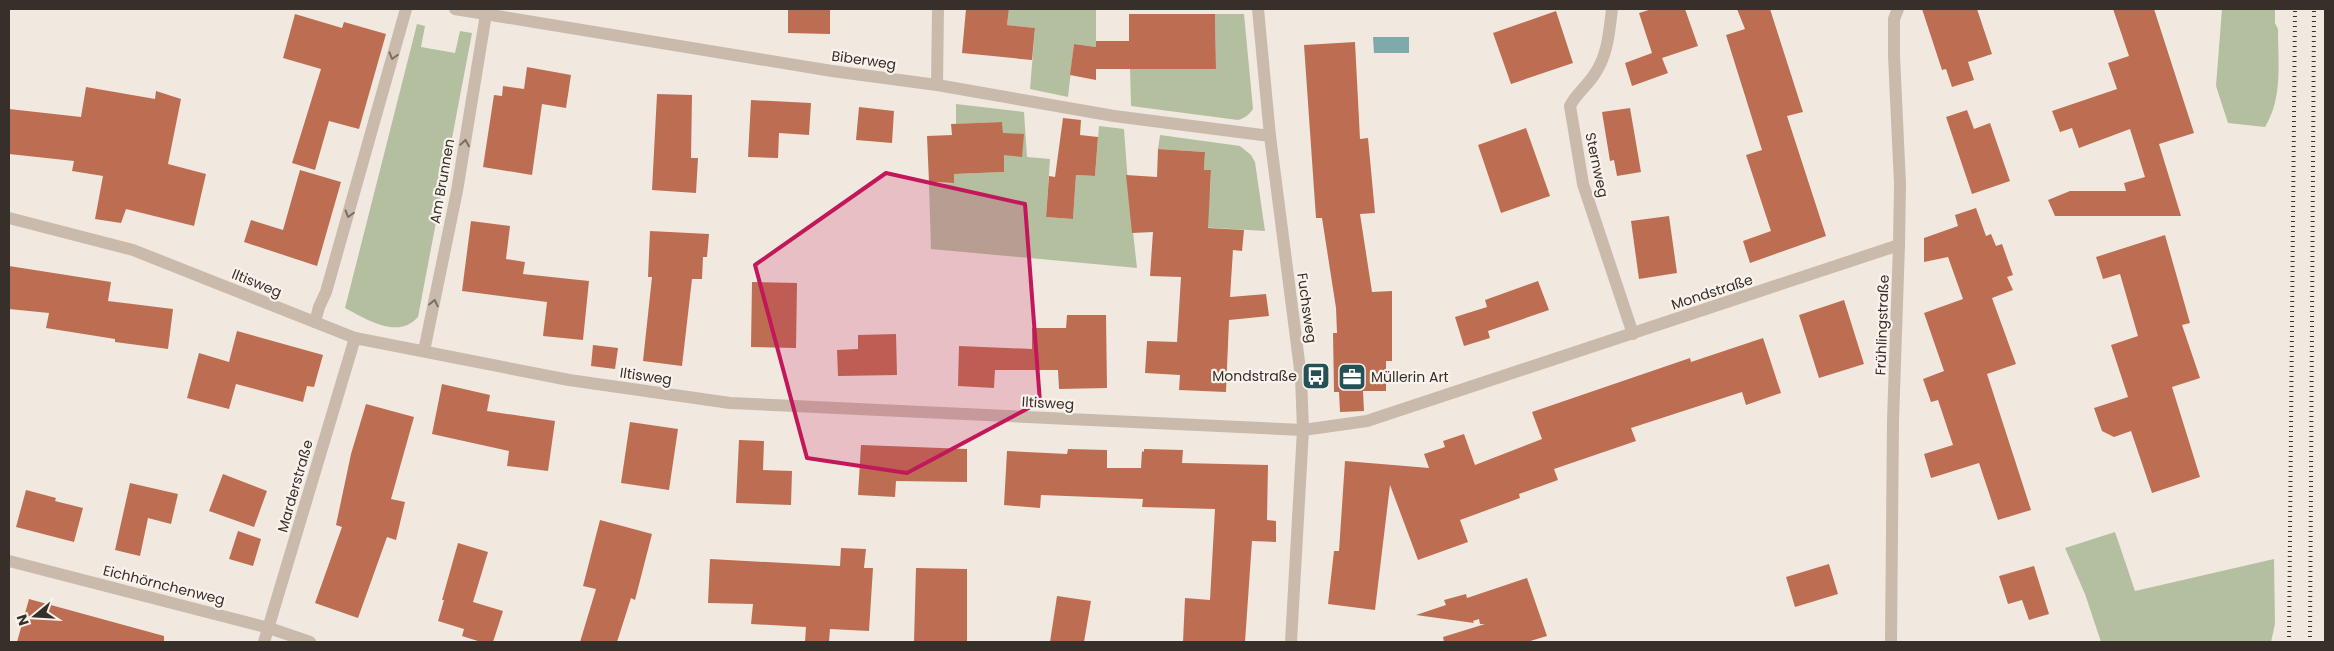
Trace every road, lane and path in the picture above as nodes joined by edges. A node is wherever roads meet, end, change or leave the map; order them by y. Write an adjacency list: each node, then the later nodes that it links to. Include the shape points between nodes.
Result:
1 (406, 9): 12 (street, one-way to 12)
2 (455, 9): 7 (street, Biberweg)
3 (938, 9): 8 (street)
4 (1258, 9): 9 (street, Fuchsweg)
5 (1612, 9): 13 (street, Sternweg, via 1608,50 1594,76 1570,106 1583,184)
6 (1898, 9): 11 (street, Frühlingstraße, via 1894,19 1894,56 1900,184)
7 (486, 14): 8 (street, Biberweg); 15 (street, Am Brunnen, one-way to 7, via 457,191)
8 (938, 86): 9 (street, Biberweg, via 1152,122)
9 (1270, 136): 16 (street, Fuchsweg, via 1302,377)
10 (9, 218): 12 (street, Iltisweg, via 133,250)
11 (1899, 245): 13 (street, Mondstraße); 22 (street, Frühlingstraße)
12 (315, 322): 14 (street, Iltisweg)
13 (1633, 334): 16 (street, Mondstraße, via 1367,421)
14 (355, 338): 15 (street, Iltisweg); 18 (street, Marderstraße)
15 (424, 351): 16 (street, Iltisweg, via 569,380 730,403)
16 (1302, 430): 21 (street, Fuchsweg)
17 (9, 561): 18 (street, Eichhörnchenweg)
18 (269, 628): 19 (street, Marderstraße); 20 (street, Eichhörnchenweg)
19 (264, 642)
20 (310, 642)
21 (1291, 642)
22 (1891, 642)

